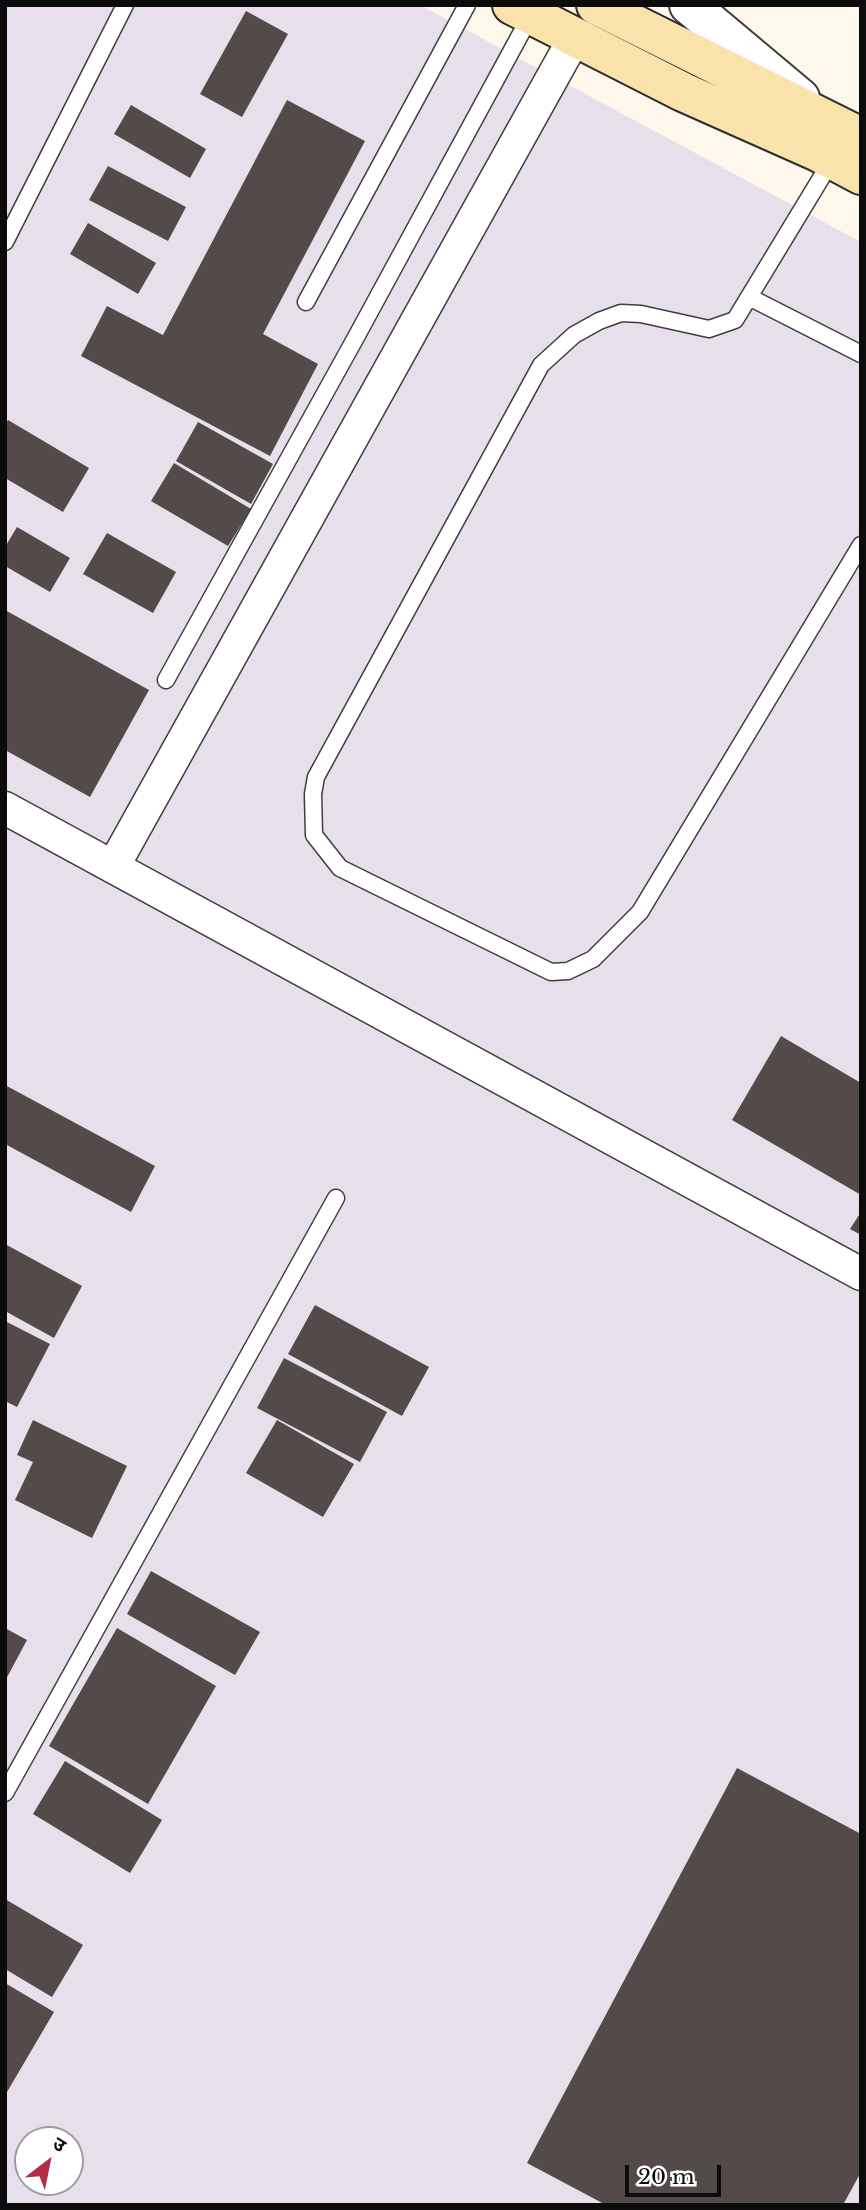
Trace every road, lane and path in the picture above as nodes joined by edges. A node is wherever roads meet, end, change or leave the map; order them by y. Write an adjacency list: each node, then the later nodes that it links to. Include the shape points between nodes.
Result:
1 (125, 5): 10 (lane)
2 (467, 5): 12 (lane)
3 (688, 5): 8 (street)
4 (522, 10): 6 (main road); 15 (lane, via 355,339)
5 (610, 10): 7 (street); 8 (main road)
6 (575, 37): 7 (main road); 17 (street)
7 (683, 92): 9 (main road)
8 (821, 116): 9 (main road)
9 (851, 157): 11 (lane)
10 (5, 242)
11 (749, 297): 13 (lane); 14 (lane, via 735,320 709,329 621,313 574,335 541,365 316,778 314,835 340,868 551,972 569,971 593,959 640,912)
12 (306, 302)
13 (861, 354)
14 (861, 545)
15 (166, 680)
16 (5, 808): 17 (street)
17 (113, 867): 19 (street)
18 (336, 1198): 20 (lane)
19 (861, 1274)
20 (5, 1793)

